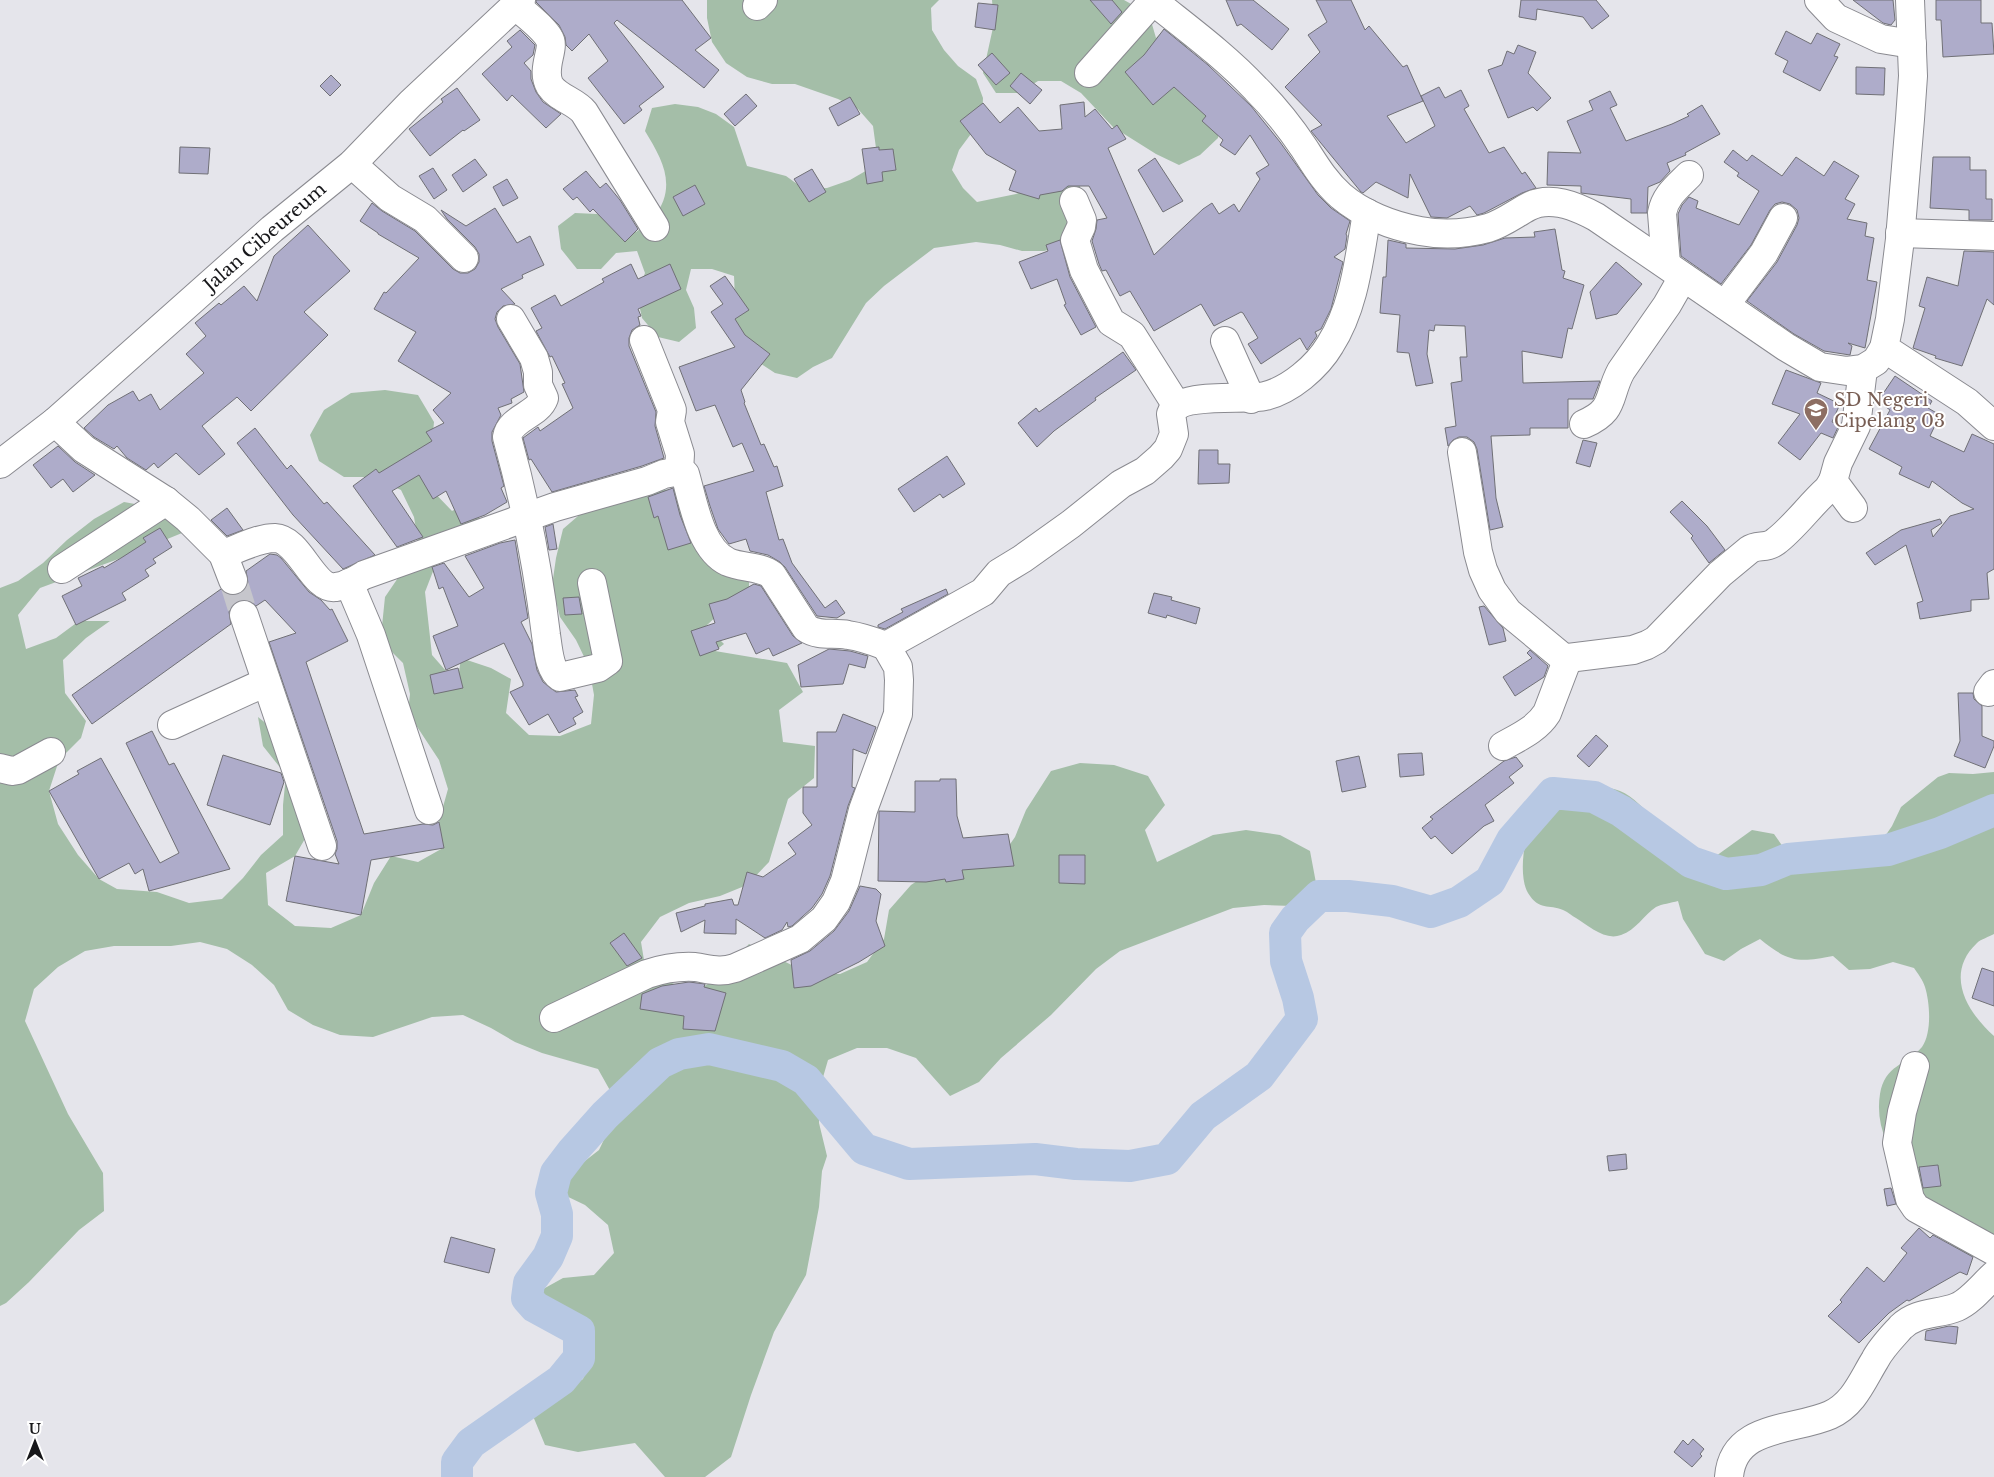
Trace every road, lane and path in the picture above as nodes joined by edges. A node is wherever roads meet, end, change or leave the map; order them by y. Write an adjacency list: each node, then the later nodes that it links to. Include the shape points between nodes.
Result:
1 (1152, 0): 6 (street); 10 (street, via 1223,56 1288,127 1331,186)
2 (1819, 0): 5 (street, via 1836,18 1880,39)
3 (1910, 0): 5 (street)
4 (518, 3): 7 (street, Jalan Cibeureum, via 411,103); 12 (street, via 549,37 546,72 550,86 584,112)
5 (1912, 44): 13 (street, via 1912,102)
6 (1089, 74)
7 (352, 164): 15 (street, via 390,198 425,219); 25 (street, Jalan Cibeureum, via 272,229)
8 (1689, 175): 16 (street, via 1667,197 1662,213)
9 (1074, 201): 24 (street, via 1082,220 1075,240 1084,270 1111,322 1132,335)
10 (1367, 213): 16 (street, via 1420,231 1469,232 1489,228 1534,204 1560,203 1596,216); 23 (street, via 1351,301 1330,347 1286,388)
11 (1782, 218): 17 (street, via 1764,253)
12 (655, 227)
13 (1900, 233): 14 (street); 21 (street)
14 (1994, 236)
15 (464, 258)
16 (1674, 270): 17 (street); 26 (street, via 1667,305 1616,382 1608,407)
17 (1725, 305): 22 (street, via 1807,361 1847,372)
18 (511, 319): 34 (street, via 534,358 538,385 544,398 514,425 507,437)
19 (644, 340): 30 (street, via 672,410 670,422 680,454)
20 (1226, 341): 23 (street)
21 (1884, 348): 22 (street, via 1876,360); 27 (street, via 1967,402)
22 (1863, 369): 31 (street, via 1856,426)
23 (1251, 399): 24 (street, via 1192,401)
24 (1177, 406): 41 (street, via 1171,414 1174,434 1168,448 1145,471 1121,484 999,573 983,592)
25 (55, 422): 29 (street, Jalan Cibeureum); 32 (street, via 84,449)
26 (1584, 424)
27 (1994, 426)
28 (1462, 452): 42 (street, via 1478,552 1492,590 1508,612)
29 (0, 464)
30 (679, 471): 34 (street); 41 (street, via 685,474 706,538 719,557 772,575 811,631 860,637)
31 (1833, 481): 33 (street); 42 (street, via 1779,539 1766,547 1752,548 1740,557 1656,640 1633,650 1572,656)
32 (166, 501): 35 (street, via 188,518); 36 (street)
33 (1852, 508)
34 (528, 517): 38 (street); 39 (street, via 548,647 560,677 598,668 608,661)
35 (223, 554): 37 (street); 38 (street, via 268,539 279,539 290,545 324,584 336,587)
36 (62, 569)
37 (233, 580)
38 (348, 583): 48 (street, via 371,634)
39 (592, 583)
40 (244, 615): 43 (street)
41 (886, 646): 50 (street, via 898,667 898,714 863,810 845,881 824,919 800,939 725,972 695,967 662,969)
42 (1566, 660): 45 (street, via 1542,721)
43 (266, 682): 44 (street); 49 (street)
44 (172, 725)
45 (1503, 746)
46 (50, 752): 47 (street, via 18,770)
47 (0, 768)
48 (429, 810)
49 (322, 846)
50 (554, 1018)
51 (1915, 1066): 52 (street, via 1897,1143 1910,1199 1916,1208)
52 (1994, 1251)
53 (1994, 1275): 54 (street, via 1960,1306 1915,1317 1902,1326 1875,1358 1856,1394 1846,1405 1830,1415 1746,1442 1733,1458)
54 (1729, 1477)

